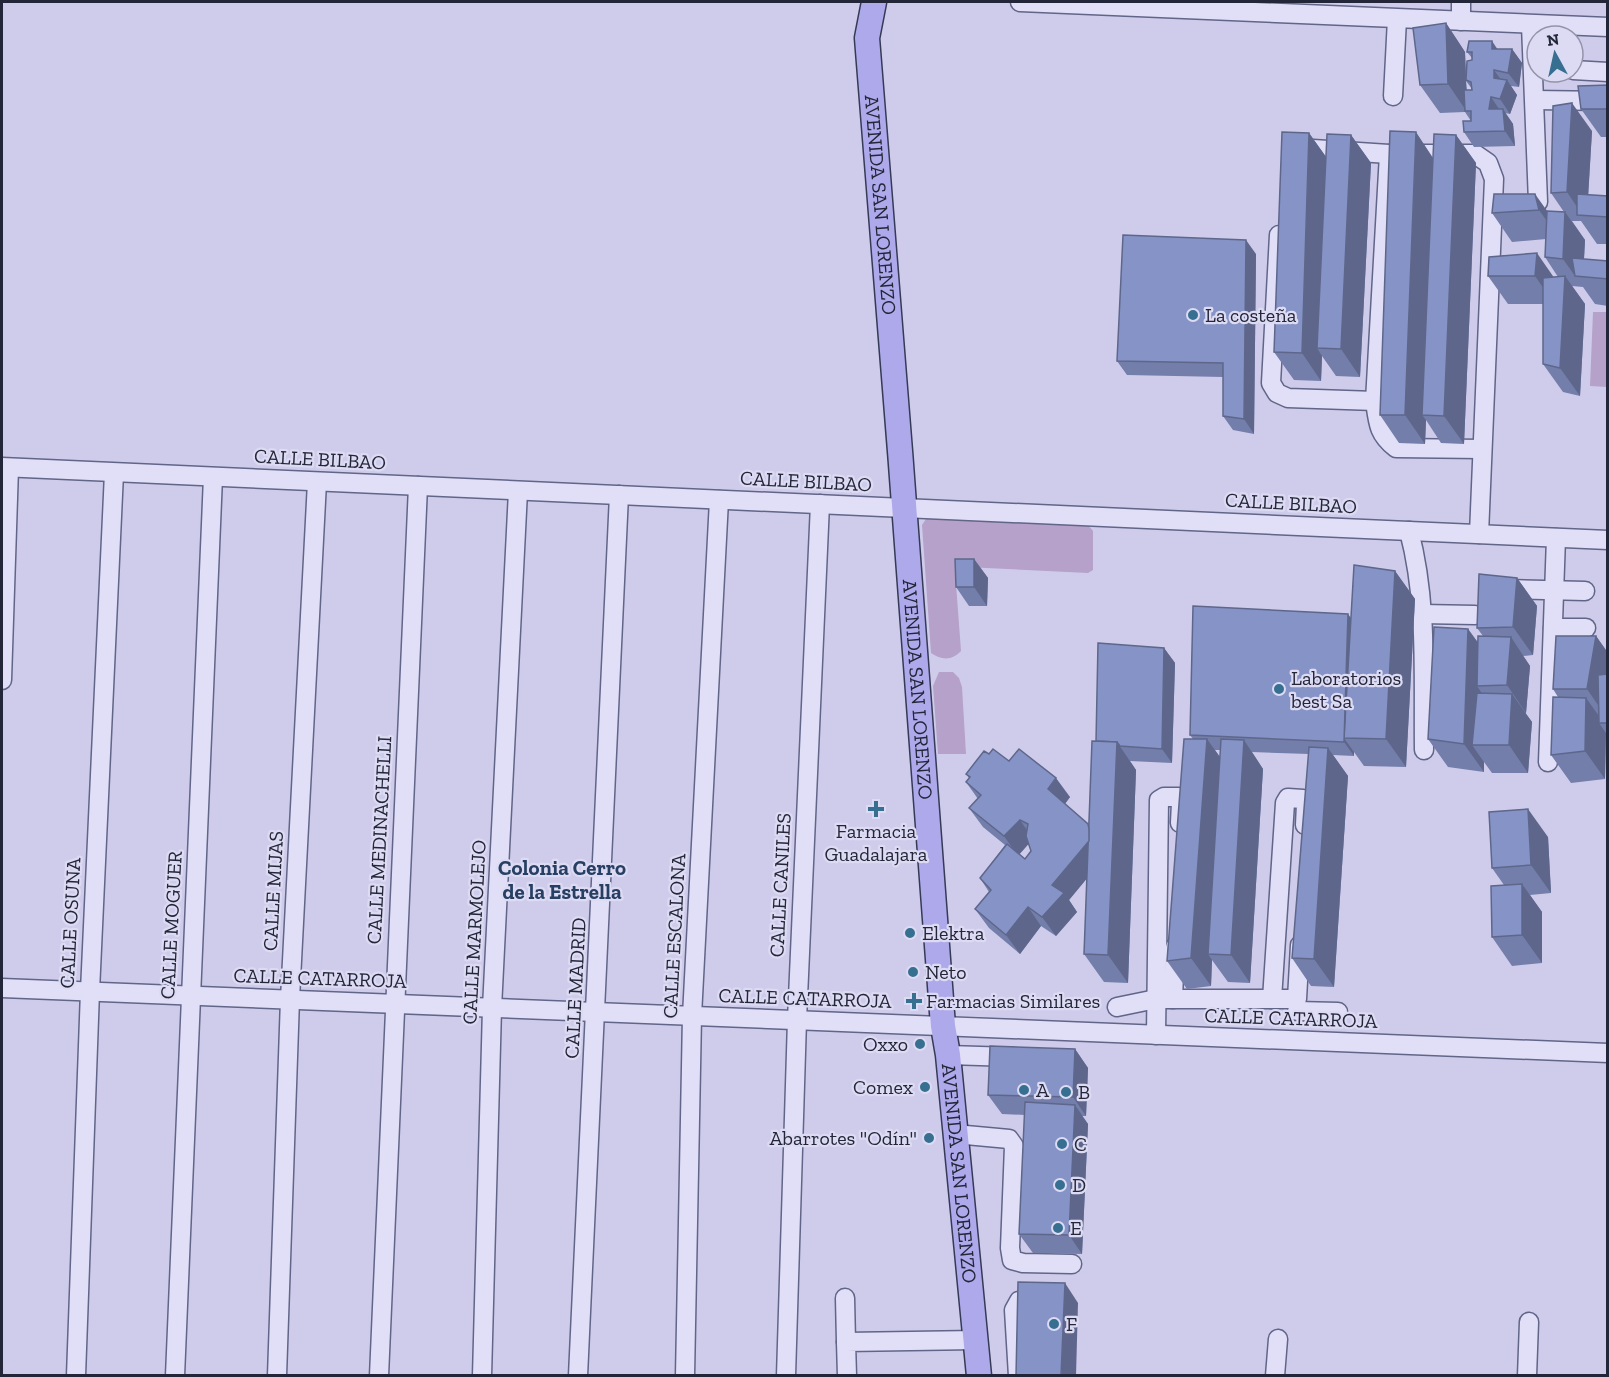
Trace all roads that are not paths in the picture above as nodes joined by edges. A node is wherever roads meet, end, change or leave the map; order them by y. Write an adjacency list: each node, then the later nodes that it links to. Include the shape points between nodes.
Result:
1 (873, 2): 33 (main road, AVENIDA SAN LORENZO, via 867,38)
2 (1020, 2): 4 (street)
3 (1461, 2): 8 (street)
4 (1198, 5): 5 (street)
5 (1276, 8): 6 (street)
6 (1367, 9): 7 (street)
7 (1397, 19): 8 (street); 15 (street)
8 (1461, 21): 9 (street)
9 (1525, 25)
10 (1585, 26): 11 (street)
11 (1608, 27)
12 (1585, 71): 13 (street)
13 (1608, 72)
14 (1535, 84): 16 (street)
15 (1393, 96)
16 (1535, 100): 17 (street); 20 (street)
17 (1608, 101)
18 (1389, 154): 19 (street, via 1296,147 1287,152); 22 (street); 23 (street, via 1475,154 1488,163 1494,179)
19 (1283, 162)
20 (1538, 202)
21 (1280, 220): 22 (street, via 1271,383 1277,393 1288,398)
22 (1374, 401): 23 (street, via 1378,426 1385,440 1396,448)
23 (1482, 449): 35 (street)
24 (5, 468): 25 (street, CALLE BILBAO); 47 (street)
25 (114, 473): 26 (street, CALLE BILBAO); 55 (street, CALLE OSUNA)
26 (213, 477): 27 (street, CALLE BILBAO); 56 (street, CALLE MOGUER)
27 (316, 482): 28 (street, CALLE BILBAO); 57 (street, CALLE MIJAS)
28 (418, 486): 29 (street, CALLE BILBAO); 60 (street, CALLE MEDINACHELLI)
29 (518, 491): 30 (street, CALLE BILBAO); 63 (street, CALLE MARMOLEJO)
30 (619, 495): 31 (street, CALLE BILBAO); 64 (street, CALLE MADRID)
31 (719, 500): 32 (street, CALLE BILBAO); 66 (street, CALLE ESCALONA)
32 (820, 504): 33 (street, CALLE BILBAO); 67 (street, CALLE CANILES)
33 (903, 508): 34 (street, CALLE BILBAO); 68 (main road, AVENIDA SAN LORENZO)
34 (1409, 531): 35 (street, CALLE BILBAO); 41 (street)
35 (1479, 534): 36 (street, CALLE BILBAO)
36 (1556, 538): 37 (street, CALLE BILBAO); 39 (street)
37 (1608, 540)
38 (1508, 589): 39 (street)
39 (1554, 591): 40 (street); 43 (street)
40 (1585, 591)
41 (1422, 614): 42 (street); 48 (street)
42 (1474, 615)
43 (1553, 628): 44 (street); 45 (street)
44 (1586, 628)
45 (1552, 652): 46 (street); 49 (street)
46 (1574, 652)
47 (2, 680)
48 (1424, 750)
49 (1548, 762)
50 (1179, 837): 58 (street, via 1178,797 1164,797 1158,807)
51 (1304, 838): 59 (street, via 1306,804 1303,799 1288,798 1284,803)
52 (1176, 930): 58 (street)
53 (1300, 930): 61 (street)
54 (2, 988): 55 (street, CALLE CATARROJA)
55 (90, 991): 56 (street, CALLE CATARROJA); 82 (street, CALLE OSUNA)
56 (190, 995): 57 (street, CALLE CATARROJA); 83 (street, CALLE MOGUER)
57 (290, 999): 60 (street, CALLE CATARROJA); 84 (street, CALLE MIJAS)
58 (1164, 999): 59 (street); 62 (street); 69 (street)
59 (1272, 999): 61 (street)
60 (394, 1004): 63 (street, CALLE CATARROJA); 85 (street, CALLE MEDINACHELLI)
61 (1297, 1005): 65 (street); 70 (street)
62 (1117, 1007)
63 (492, 1008): 64 (street, CALLE CATARROJA); 86 (street, CALLE MARMOLEJO)
64 (596, 1012): 66 (street, CALLE CATARROJA); 87 (street, CALLE MADRID)
65 (1338, 1012)
66 (692, 1016): 67 (street, CALLE CATARROJA); 88 (street, CALLE ESCALONA)
67 (797, 1020): 68 (street, CALLE CATARROJA); 89 (street, CALLE CANILES)
68 (943, 1026): 69 (street, CALLE CATARROJA); 72 (main road, AVENIDA SAN LORENZO)
69 (1156, 1035): 70 (street, CALLE CATARROJA)
70 (1294, 1040): 71 (street, CALLE CATARROJA)
71 (1608, 1053)
72 (948, 1055): 73 (street); 74 (main road, AVENIDA SAN LORENZO)
73 (1031, 1058)
74 (956, 1134): 75 (street, via 1009,1139 1014,1146 1012,1260); 80 (main road, AVENIDA SAN LORENZO)
75 (1072, 1264)
76 (845, 1298): 81 (street)
77 (1060, 1301): 92 (street, via 1019,1301 1014,1310)
78 (1529, 1322): 94 (street)
79 (1278, 1339): 93 (street)
80 (975, 1340): 81 (street); 91 (main road, AVENIDA SAN LORENZO)
81 (846, 1342): 90 (street)
82 (76, 1376)
83 (175, 1376)
84 (277, 1376)
85 (379, 1376)
86 (482, 1376)
87 (578, 1376)
88 (685, 1376)
89 (786, 1376)
90 (847, 1376)
91 (978, 1376)
92 (1018, 1376)
93 (1275, 1376)
94 (1527, 1376)

